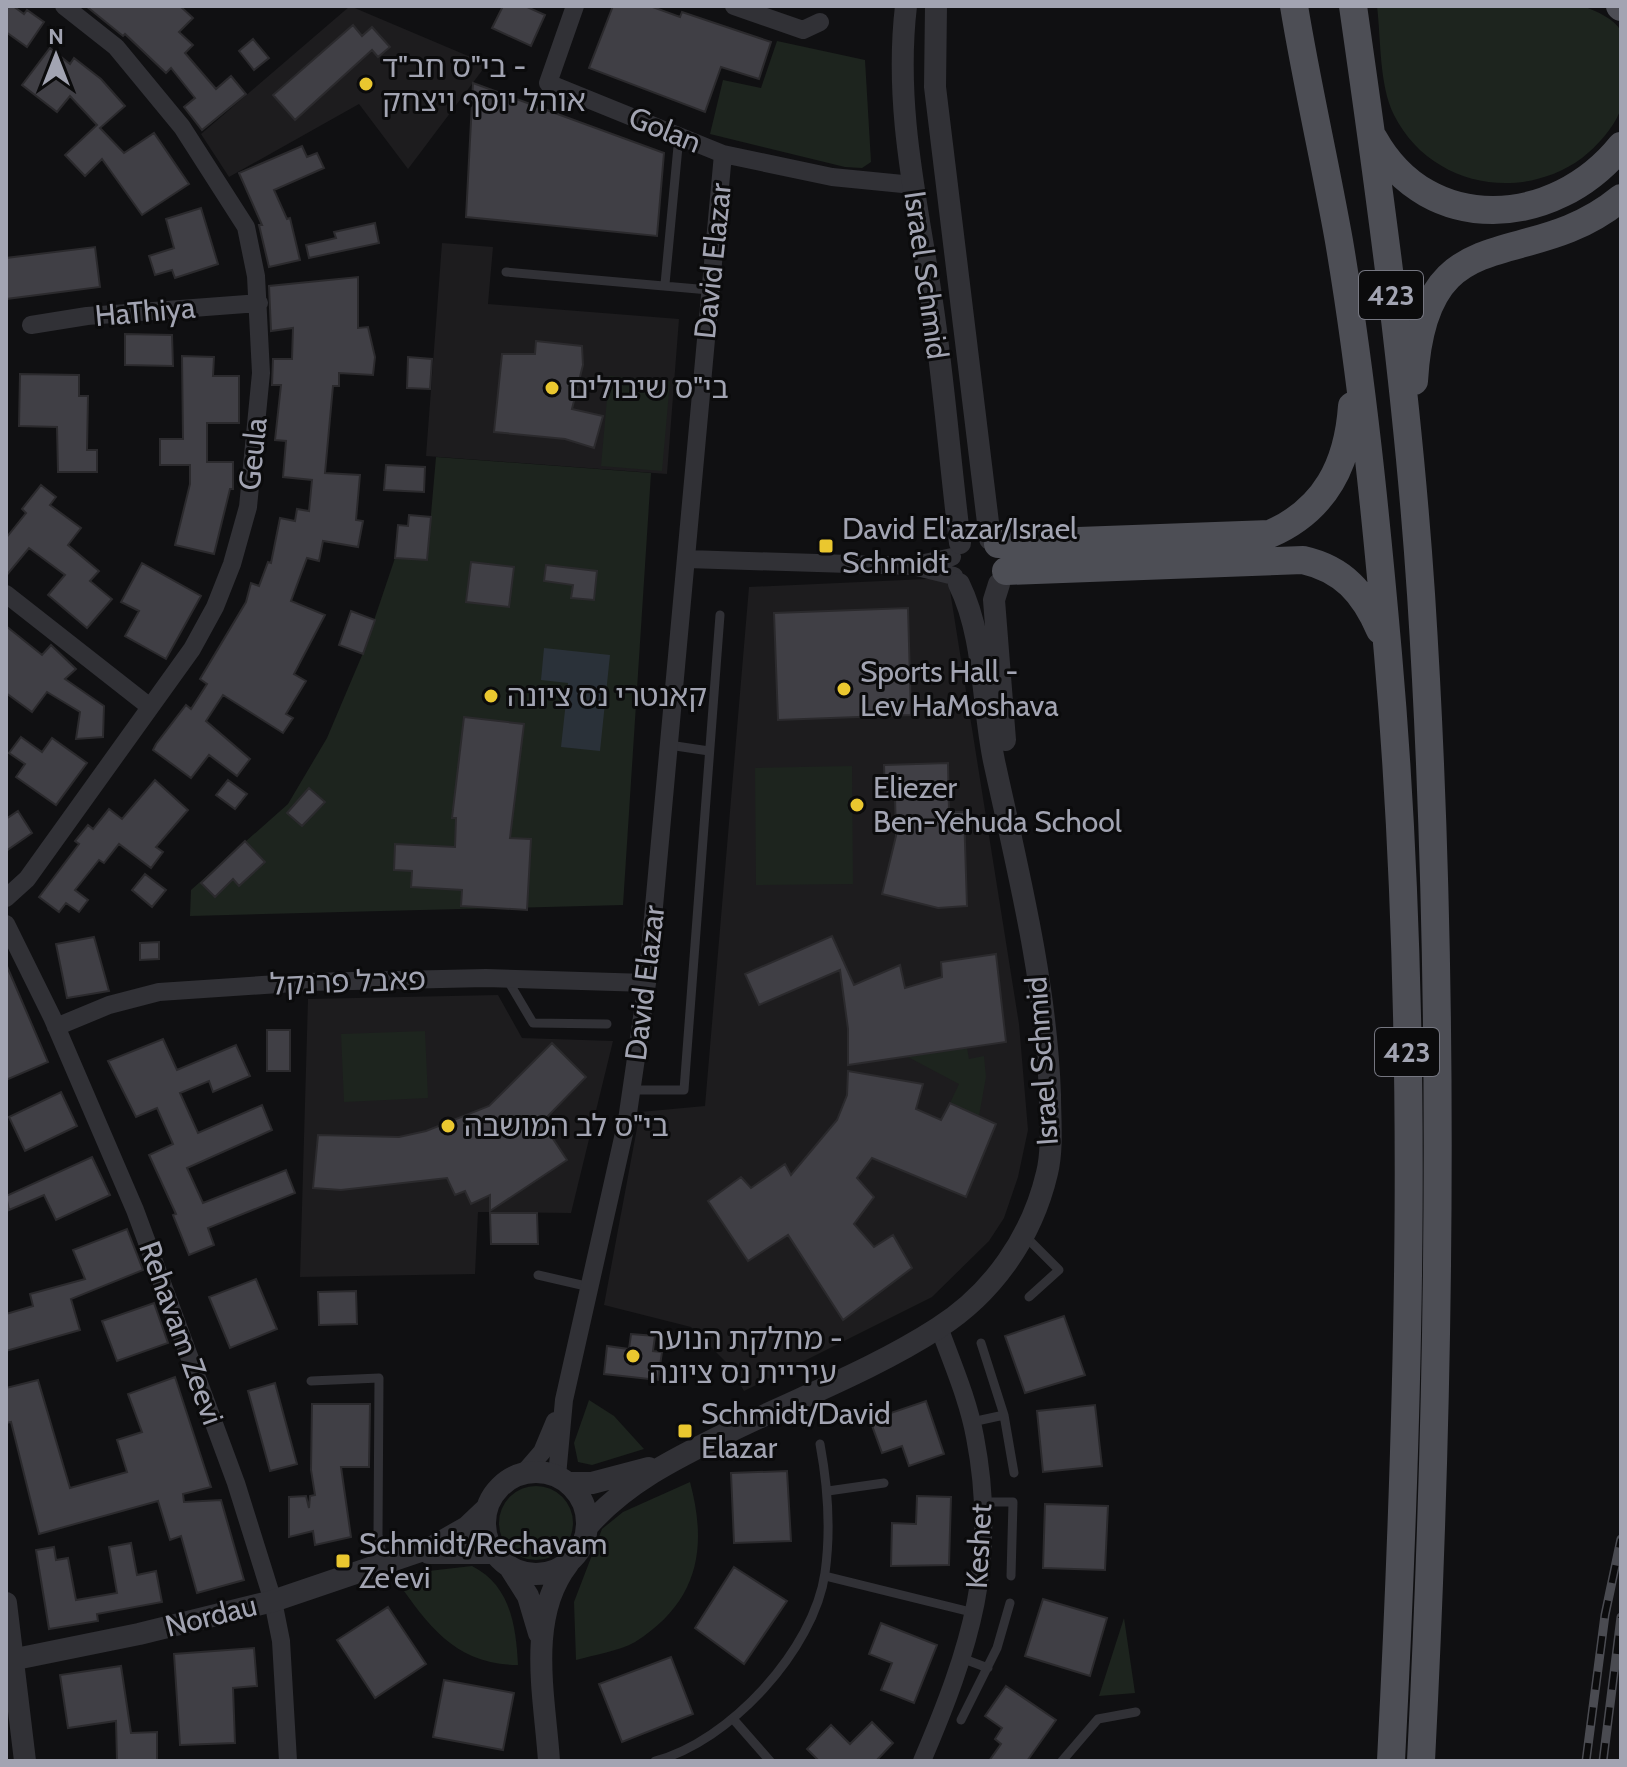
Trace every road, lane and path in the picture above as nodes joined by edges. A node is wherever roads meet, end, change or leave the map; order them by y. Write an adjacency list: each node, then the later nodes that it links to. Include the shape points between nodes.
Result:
1 (64, 6): 18 (street, Geula, via 116,47 206,161 246,227)
2 (575, 6): 10 (street, Golan, via 548,83)
3 (734, 6): 8 (street, via 803,30)
4 (906, 6): 13 (street, Israel Schmid, via 903,126)
5 (936, 6): 22 (street, Israel Schmid, via 936,101)
6 (1294, 6): 20 (main road, 423, via 1339,241)
7 (1353, 6): 9 (main road, 423)
8 (820, 22)
9 (1371, 133): 11 (main road, via 1388,164 1409,185 1465,208 1514,209 1564,195 1604,167); 21 (main road, 423)
10 (679, 134): 12 (street, Golan); 16 (lane)
11 (1621, 146)
12 (723, 154): 13 (street, Golan, via 832,177); 17 (street, David Elazar)
13 (913, 185): 24 (street, Israel Schmid, via 932,304)
14 (1621, 198): 21 (main road, via 1574,230 1493,250 1446,279 1432,295 1419,335)
15 (506, 272): 16 (lane)
16 (665, 284): 17 (lane)
17 (709, 290): 23 (street, David Elazar)
18 (259, 303): 19 (street, HaThiya); 29 (street, Geula, via 261,373 248,507 215,607)
19 (31, 325)
20 (1353, 345): 22 (main road, via 1352,415 1339,463 1328,492 1289,525 1270,534); 28 (main road, 423)
21 (1409, 458): 85 (main road, 423, via 1428,717 1437,1060 1436,1313)
22 (994, 541): 24 (street, via 975,537); 25 (street, via 1006,557)
23 (687, 559): 24 (street); 30 (street, David Elazar)
24 (956, 565): 25 (street, via 983,592); 32 (street, Israel Schmid, via 970,606 990,742)
25 (1002, 578): 28 (main road, via 1303,560 1337,572 1354,586); 32 (street, Israel Schmid, via 994,600 998,681)
26 (6, 594): 29 (street)
27 (720, 615): 31 (lane)
28 (1388, 650): 84 (main road, 423, via 1408,1060 1407,1313)
29 (150, 707): 33 (street, Geula, via 27,879)
30 (669, 745): 31 (lane); 36 (street, David Elazar)
31 (709, 751): 39 (lane, via 684,1090)
32 (1021, 884): 40 (street, Israel Schmid, via 1045,1012 1050,1115 1048,1172)
33 (6, 898)
34 (6, 924): 38 (street, Rehavam Zeevi)
35 (507, 979): 36 (street, פאבל פרנקל); 37 (lane, via 533,1023); 38 (street, פאבל פרנקל, via 308,982 159,992)
36 (647, 983): 39 (street, David Elazar)
37 (607, 1024)
38 (56, 1027): 66 (street, Rehavam Zeevi, via 141,1224)
39 (632, 1090): 42 (street, David Elazar)
40 (1023, 1235): 43 (lane, via 1059,1270); 44 (street, Israel Schmid, via 994,1281)
41 (538, 1275): 42 (lane)
42 (590, 1287): 47 (street, David Elazar)
43 (1029, 1297)
44 (939, 1327): 49 (street, Keshet); 51 (street, Israel Schmid)
45 (981, 1343): 48 (lane)
46 (311, 1381): 63 (lane, via 379,1378 378,1535)
47 (564, 1400): 53 (street, David Elazar, via 542,1452); 54 (street, David Elazar)
48 (1004, 1415): 49 (lane); 52 (lane)
49 (972, 1422): 57 (street, Keshet)
50 (820, 1444): 56 (lane)
51 (665, 1463): 54 (street, Israel Schmid, via 609,1479); 59 (street, Israel Schmid)
52 (1014, 1473)
53 (523, 1474): 54 (street, via 540,1472); 58 (street, via 494,1493)
54 (562, 1480): 59 (street, via 579,1495)
55 (884, 1483): 56 (lane)
56 (828, 1491): 64 (lane)
57 (982, 1502): 65 (lane, via 1013,1502); 69 (street, Keshet)
58 (486, 1509): 60 (street, Nordau, via 452,1538); 62 (street, via 487,1539)
59 (587, 1527): 61 (street)
60 (412, 1554): 62 (street, Nordau); 63 (street, Nordau)
61 (574, 1557): 62 (street, via 550,1572 522,1572); 72 (street, via 552,1587)
62 (501, 1559): 72 (street, via 532,1606)
63 (384, 1563): 66 (street, Nordau)
64 (825, 1576): 69 (lane); 75 (lane, via 786,1660)
65 (1011, 1576)
66 (273, 1601): 71 (street, Nordau); 79 (street, Rehavam Zeevi, via 281,1641)
67 (6, 1603): 71 (street)
68 (1010, 1603): 73 (lane)
69 (975, 1613): 70 (street, Keshet)
70 (964, 1659): 73 (lane); 82 (street, Keshet)
71 (10, 1660): 78 (street)
72 (543, 1662): 80 (street)
73 (988, 1668): 76 (lane)
74 (1136, 1712): 83 (lane, via 1098,1719)
75 (734, 1720): 77 (lane, via 682,1754); 81 (lane)
76 (961, 1720)
77 (660, 1760)
78 (25, 1761)
79 (288, 1761)
80 (549, 1761)
81 (770, 1761)
82 (922, 1761)
83 (1062, 1761)
84 (1391, 1761)
85 (1421, 1761)

